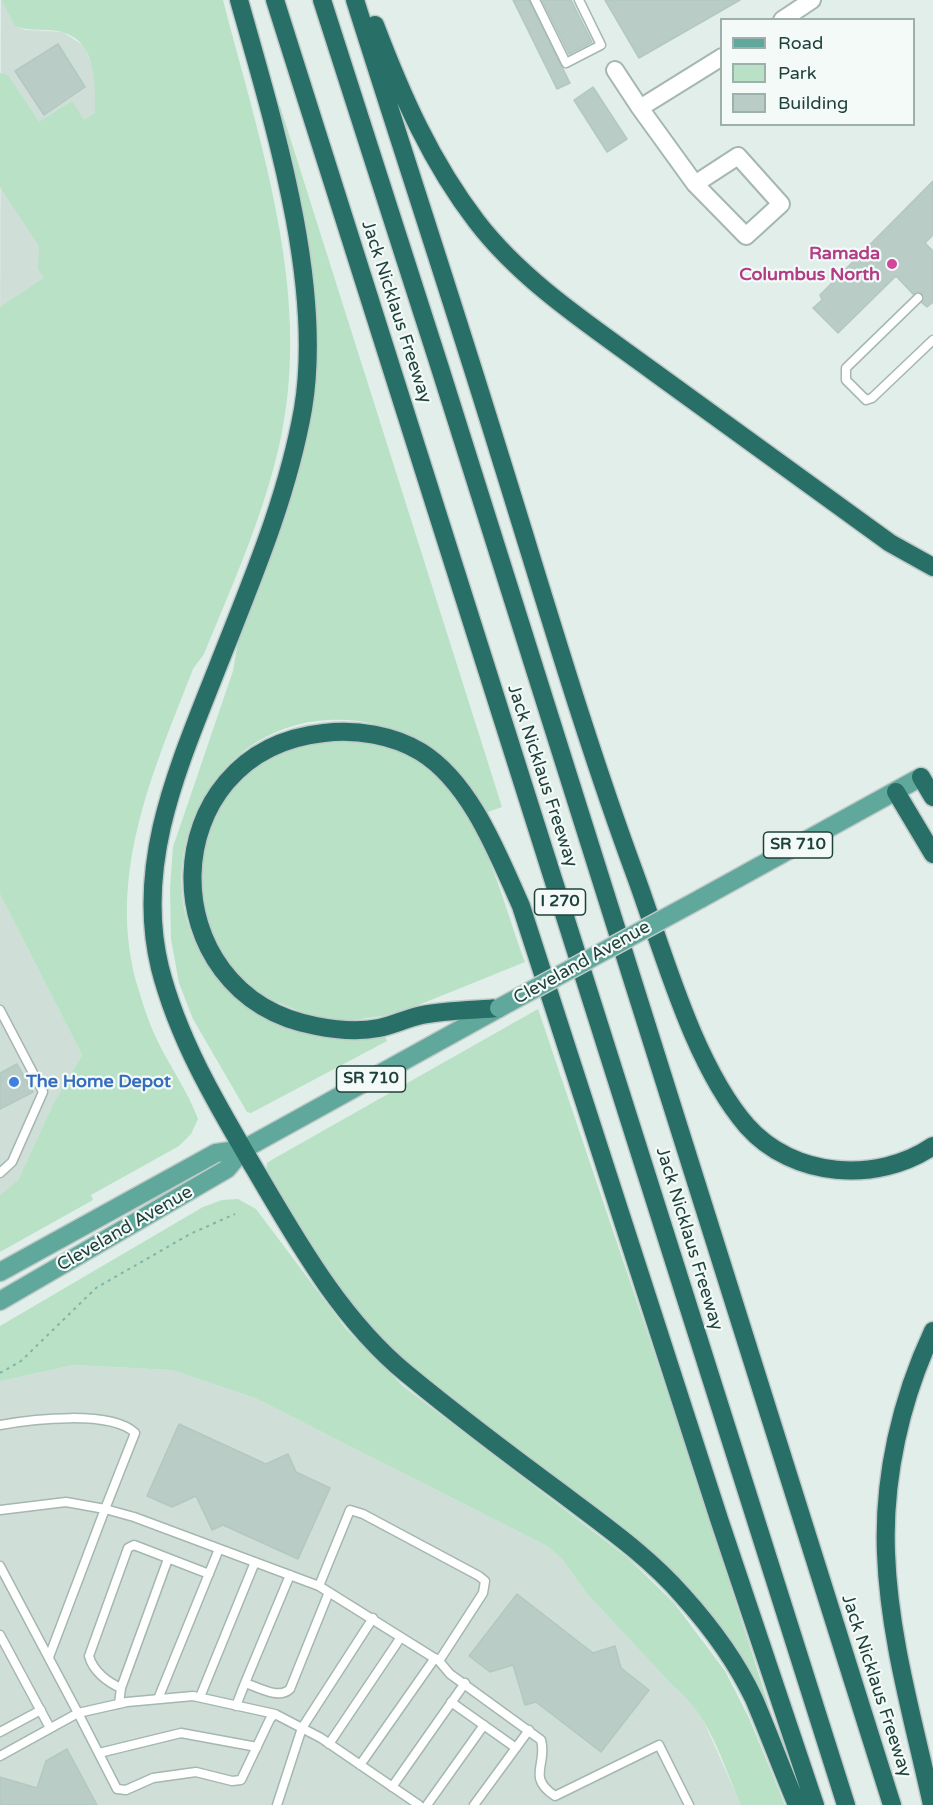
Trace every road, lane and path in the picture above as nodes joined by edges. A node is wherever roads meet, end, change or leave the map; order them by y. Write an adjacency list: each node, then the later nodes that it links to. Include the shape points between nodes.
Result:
1 (239, 0): 24 (highway, via 275,130 298,244 307,327 304,401 295,454 279,510 179,766 153,868 151,917 160,968 181,1027)
2 (274, 0): 77 (highway, Jack Nicklaus Freeway / I 270)
3 (322, 0): 78 (highway, Jack Nicklaus Freeway / I 270)
4 (355, 0): 23 (highway, via 608,801 684,1009 711,1070 748,1127 769,1147 795,1161 856,1171 914,1159)
5 (365, 0): 16 (highway, via 407,106 439,167 479,224 513,261 627,352 890,543)
6 (535, 0): 7 (lane, via 566,63 601,45)
7 (579, 0)
8 (812, 0): 9 (street)
9 (785, 18)
10 (720, 58): 12 (street)
11 (615, 69): 12 (street)
12 (640, 108): 13 (street)
13 (695, 184): 13 (street, via 746,236 781,204 738,156)
14 (918, 298): 15 (lane, via 846,369 846,380 866,400 873,398)
15 (933, 340)
16 (933, 567)
17 (921, 777): 18 (main road, Cleveland Avenue / SR 710); 19 (highway)
18 (896, 792): 20 (highway); 21 (main road, Cleveland Avenue / SR 710, bridge)
19 (933, 797)
20 (933, 854)
21 (499, 1008): 24 (main road, Cleveland Avenue / SR 710); 76 (highway, via 422,1015 378,1028 339,1030 284,1017 237,987 205,940 195,914 191,885 193,849 205,816 224,785 250,760 277,745 307,735 369,734 421,752 460,791 489,834 521,906)
22 (0, 1010): 25 (lane, via 43,1092 12,1161)
23 (933, 1146)
24 (244, 1149): 27 (main road, Cleveland Avenue, via 216,1154); 28 (main road, Cleveland Avenue, via 227,1169); 75 (highway, via 318,1273 360,1328 402,1371 647,1557 684,1596 722,1643 752,1695)
25 (0, 1173)
26 (235, 1214): 30 (path, via 190,1234 96,1288 21,1361)
27 (0, 1272)
28 (0, 1301)
29 (933, 1331): 79 (highway, via 901,1418 889,1483 886,1552 891,1608)
30 (0, 1373)
31 (0, 1425): 32 (lane, via 77,1419 127,1426 135,1433)
32 (105, 1509): 33 (lane, via 66,1502); 34 (lane); 45 (lane)
33 (0, 1510)
34 (219, 1549): 36 (lane); 38 (lane)
35 (168, 1559): 38 (lane); 49 (lane); 49 (lane, via 134,1545 128,1548 89,1656 94,1668)
36 (255, 1562): 39 (lane); 50 (lane)
37 (0, 1566): 45 (lane)
38 (209, 1574): 51 (lane)
39 (290, 1575): 40 (lane); 47 (lane)
40 (318, 1586): 41 (lane); 46 (lane, via 350,1510 479,1576 484,1581 483,1593)
41 (329, 1592): 42 (lane); 47 (lane, via 286,1694)
42 (373, 1618): 44 (lane); 61 (lane)
43 (0, 1635): 55 (lane)
44 (401, 1637): 46 (lane); 63 (lane)
45 (49, 1657): 56 (lane)
46 (437, 1660): 48 (lane); 68 (lane)
47 (245, 1683): 54 (lane)
48 (465, 1683): 52 (lane); 62 (lane)
49 (121, 1688): 53 (lane)
50 (200, 1698): 51 (lane); 54 (lane)
51 (158, 1699): 53 (lane)
52 (451, 1702): 58 (lane); 69 (lane)
53 (119, 1704): 56 (lane)
54 (236, 1706): 57 (lane)
55 (41, 1710): 59 (lane); 60 (lane)
56 (78, 1713): 60 (lane); 66 (lane)
57 (275, 1714): 61 (lane); 64 (lane)
58 (484, 1725): 65 (lane); 72 (lane)
59 (1, 1728)
60 (50, 1728): 67 (lane)
61 (302, 1728): 63 (lane); 70 (lane)
62 (530, 1730): 65 (lane); 74 (lane, via 541,1740 544,1750 538,1773 540,1781 555,1796 659,1744)
63 (329, 1744): 68 (lane)
64 (257, 1747): 66 (lane, via 181,1733); 66 (lane, via 241,1780 196,1772 153,1778 126,1790 117,1789)
65 (516, 1748): 73 (lane)
66 (99, 1753)
67 (0, 1756)
68 (360, 1765): 69 (lane)
69 (392, 1787): 71 (lane)
70 (277, 1805)
71 (419, 1805)
72 (427, 1805)
73 (474, 1805)
74 (689, 1805)
75 (797, 1805)
76 (815, 1805)
77 (846, 1805)
78 (892, 1805)
79 (932, 1805)

